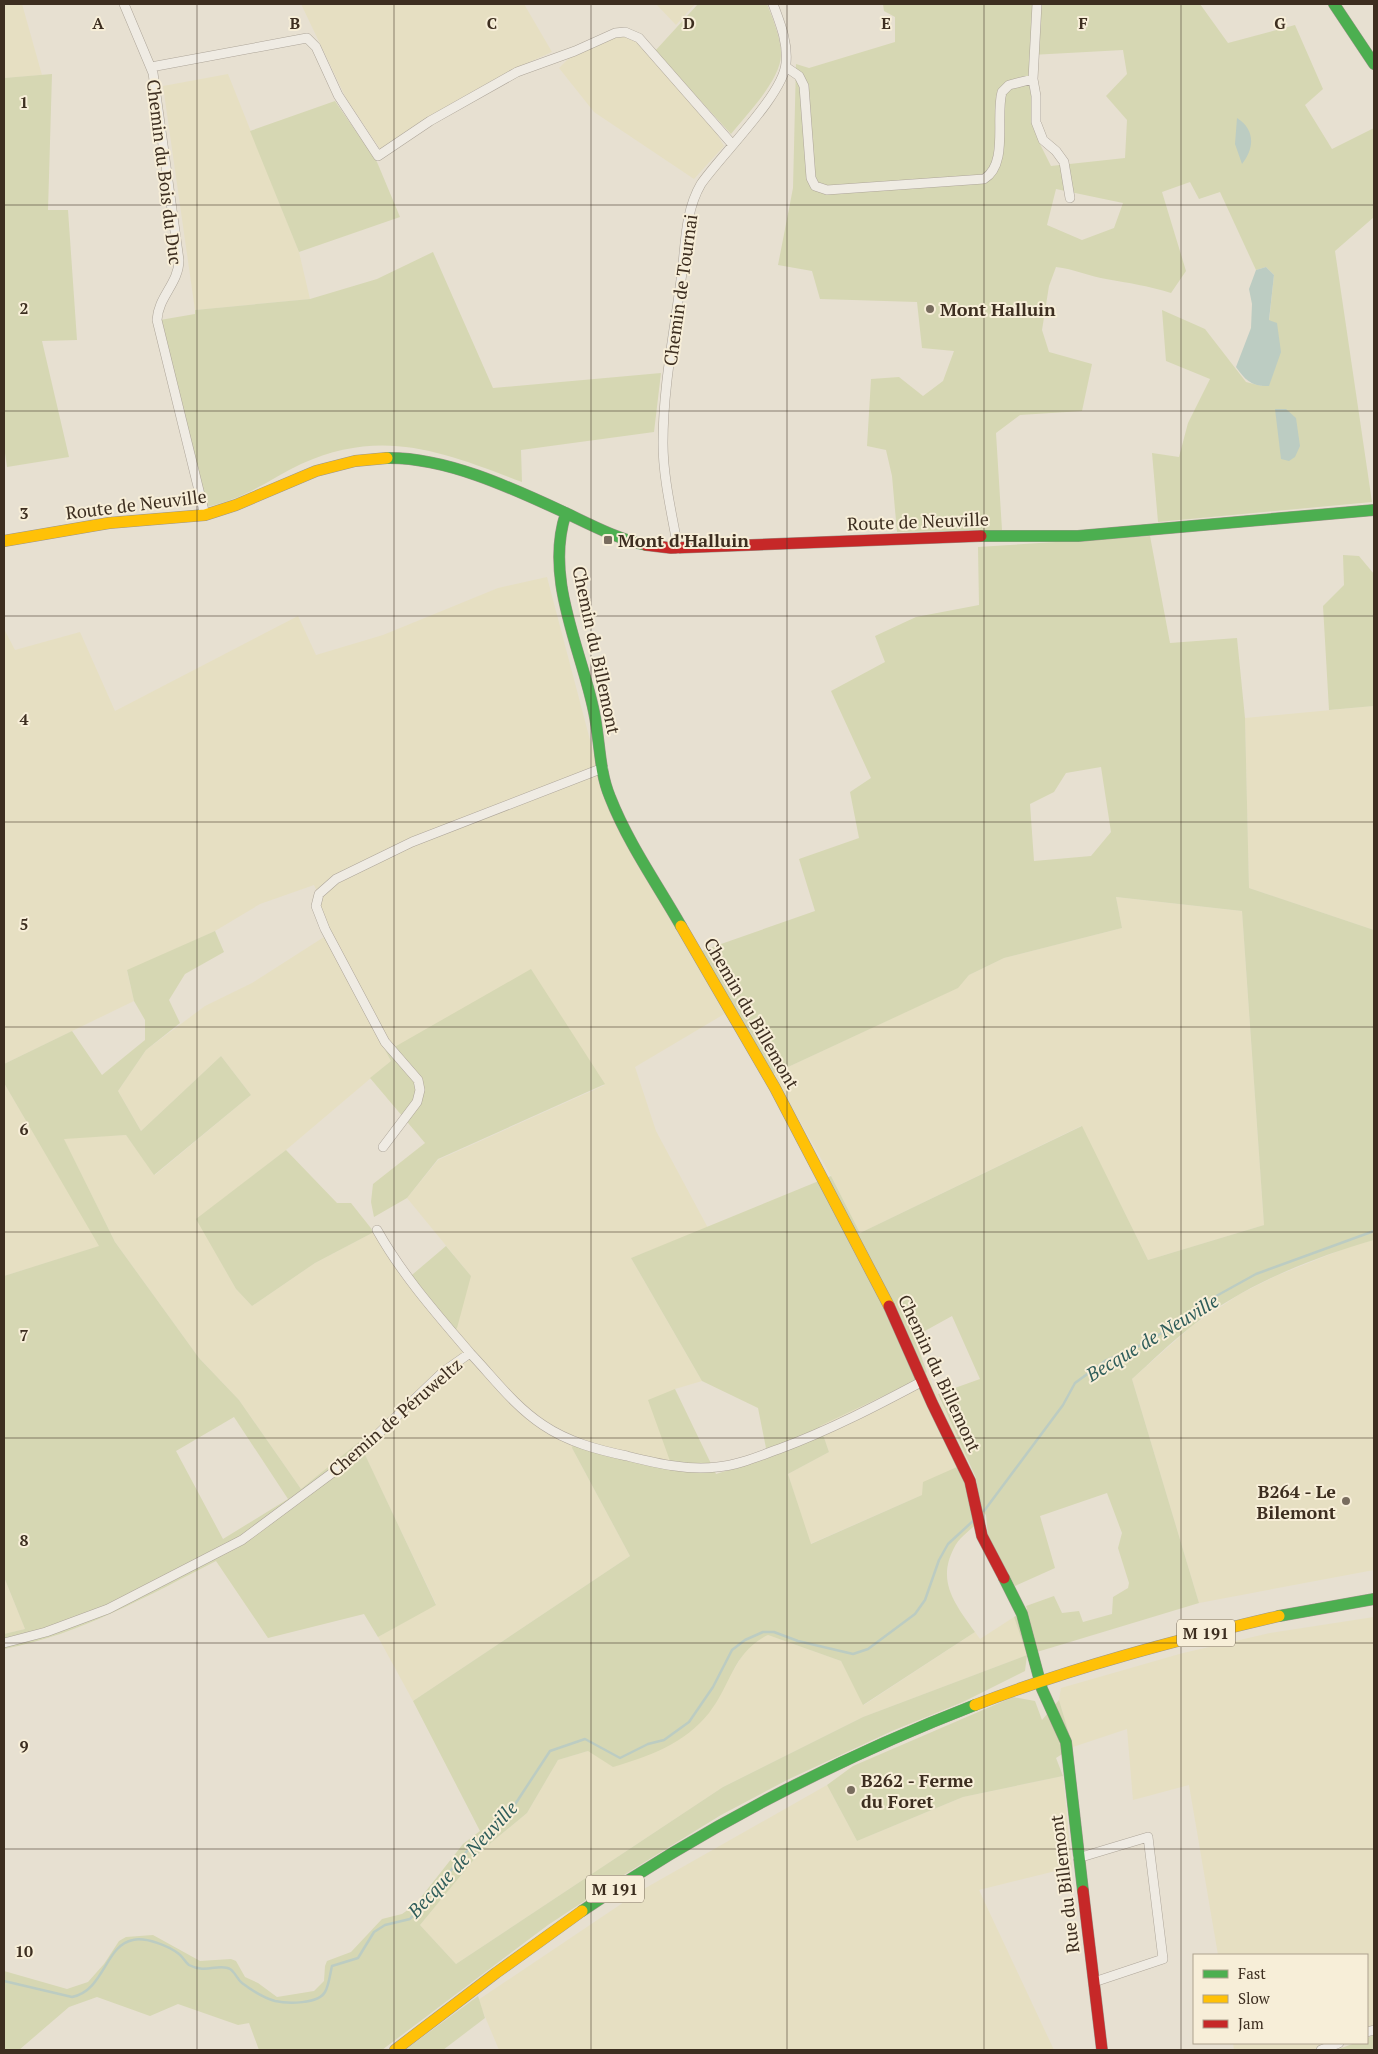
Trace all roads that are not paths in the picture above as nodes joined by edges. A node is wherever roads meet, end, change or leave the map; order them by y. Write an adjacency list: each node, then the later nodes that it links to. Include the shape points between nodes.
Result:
1 (124, 4): 6 (street, Chemin du Bois du Duc)
2 (773, 4): 7 (street, Chemin de Tournai, via 785,40)
3 (1037, 4): 8 (street)
4 (1336, 5): 5 (main road)
5 (1374, 64)
6 (151, 67): 9 (street, via 306,38 316,47 338,95 378,156 430,121 517,72 615,32 625,32 639,38); 13 (street, Chemin du Bois du Duc, via 179,260 177,274 159,306 157,320)
7 (786, 67): 8 (street, via 799,76 804,86 811,178 815,186 827,190 984,179 992,173 997,162 1002,92 1009,85); 9 (street, Chemin de Tournai, via 776,91)
8 (1033, 79): 10 (street, via 1038,130 1064,162)
9 (732, 144): 15 (street, Chemin de Tournai, via 701,184 692,204 672,334 663,444)
10 (1070, 198)
11 (1374, 510): 15 (main road, Route de Neuville, via 1071,536 959,536)
12 (566, 514): 13 (main road, Route de Neuville, via 510,484 459,463 397,452 355,454 322,462 236,505); 15 (main road, Route de Neuville, via 624,539); 16 (main road, Chemin du Billemont, via 558,535 564,592 595,716)
13 (205, 515): 14 (main road, Route de Neuville, via 109,523)
14 (4, 541)
15 (678, 549)
16 (603, 768): 17 (street, via 412,842 336,879 318,894 316,906 334,946 388,1047 420,1085 417,1102); 20 (main road, Chemin du Billemont, via 609,795 622,823 822,1175 898,1323)
17 (383, 1147)
18 (377, 1230): 19 (street, via 422,1299)
19 (470, 1353): 20 (street, Chemin de Péruweltz, via 522,1408 560,1435 620,1455 700,1468 746,1461 816,1436); 23 (street, Chemin de Péruweltz, via 451,1364 355,1456 242,1540 108,1609 46,1632)
20 (923, 1381): 21 (main road, Chemin du Billemont, via 967,1473)
21 (978, 1514): 24 (main road, Rue du Billemont, via 982,1536 1012,1592)
22 (1374, 1599): 24 (main road, M 191, via 1230,1627)
23 (4, 1643)
24 (1044, 1677): 25 (main road, Rue du Billemont, via 1068,1754); 28 (main road, M 191, via 803,1780 673,1853 541,1940)
25 (1078, 1858): 26 (main road, Rue du Billemont); 26 (street, via 1148,1837 1163,1959)
26 (1094, 1982): 29 (main road, Rue du Billemont)
27 (1336, 2044): 30 (street)
28 (395, 2050)
29 (1102, 2050)
30 (1321, 2050)

